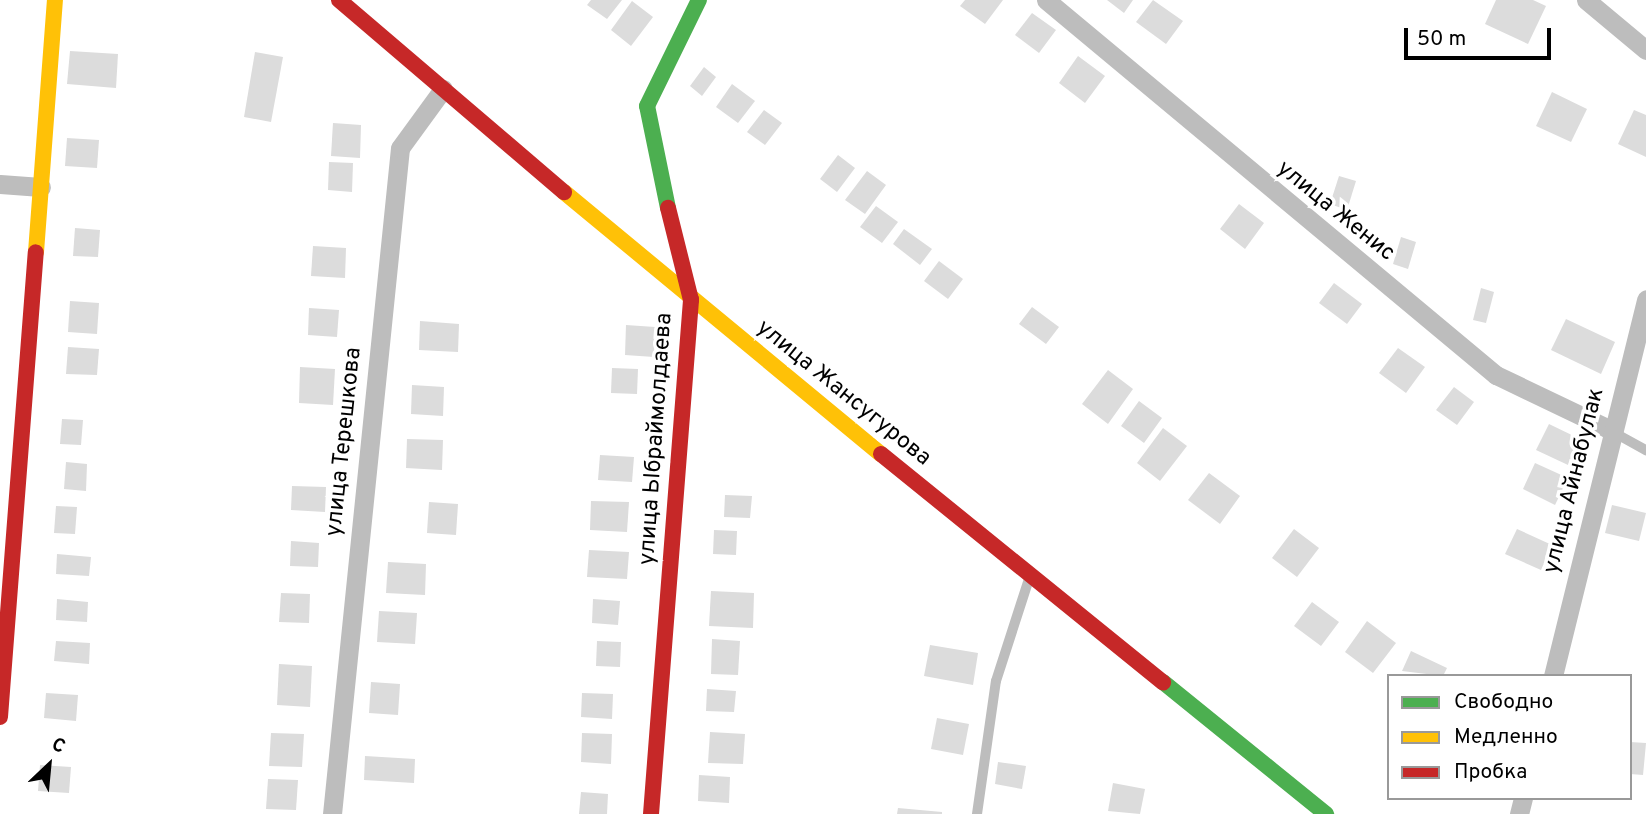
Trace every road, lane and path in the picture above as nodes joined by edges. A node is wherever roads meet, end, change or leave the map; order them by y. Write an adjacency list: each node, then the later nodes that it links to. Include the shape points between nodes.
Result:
1 (55, 0): 9 (street)
2 (339, 0): 7 (street, улица Жансугурова)
3 (699, 0): 11 (street, улица Ыбраймолдаева, via 647,106 649,133)
4 (1046, 0): 13 (street, улица Женис, via 1496,375)
5 (1586, 0): 6 (street)
6 (1646, 50)
7 (443, 89): 11 (street, улица Жансугурова); 18 (street, улица Терешкова, via 400,148)
8 (0, 184): 9 (street)
9 (41, 187): 17 (street)
10 (1646, 299): 12 (street, улица Айнабулак)
11 (691, 300): 15 (street, улица Жансугурова); 19 (street, улица Ыбраймолдаева)
12 (1638, 366): 13 (street, улица Айнабулак)
13 (1613, 431): 14 (lane); 16 (street, улица Айнабулак)
14 (1646, 450)
15 (1030, 575): 20 (lane, via 996,681); 21 (street, улица Жансугурова)
16 (1553, 674)
17 (0, 718)
18 (332, 814)
19 (651, 814)
20 (977, 814)
21 (1326, 814)

